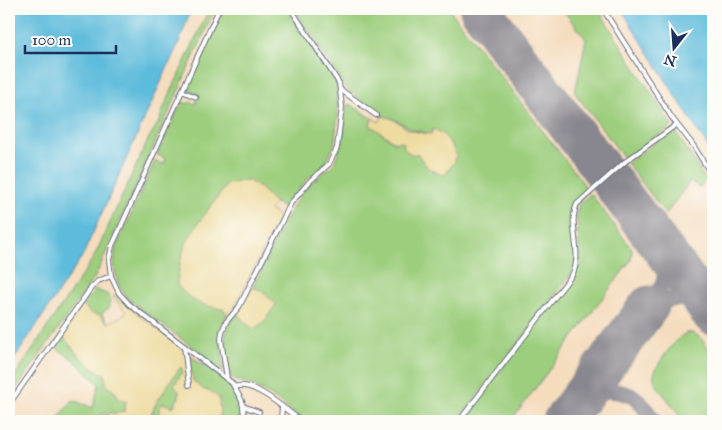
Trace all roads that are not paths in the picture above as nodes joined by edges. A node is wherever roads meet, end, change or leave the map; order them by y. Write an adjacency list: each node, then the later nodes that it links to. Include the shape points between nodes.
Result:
1 (219, 9): 4 (lane)
2 (291, 9): 5 (lane)
3 (603, 9): 8 (lane)
4 (182, 90): 6 (lane); 10 (lane, via 112,246 109,260)
5 (341, 90): 7 (lane); 12 (lane, via 337,148 332,159 291,204 239,307 224,325 221,340)
6 (196, 97)
7 (376, 115)
8 (676, 125): 9 (lane); 22 (lane, via 626,161 577,204 577,262 572,275)
9 (713, 177)
10 (111, 276): 11 (lane, via 129,304); 15 (lane, via 91,288)
11 (184, 346): 12 (lane); 13 (lane)
12 (227, 378): 14 (lane)
13 (188, 385)
14 (235, 387): 16 (lane); 17 (lane, via 250,386)
15 (9, 404)
16 (243, 406): 18 (lane); 19 (lane)
17 (282, 407): 20 (lane); 21 (lane)
18 (259, 412)
19 (244, 421)
20 (278, 421)
21 (301, 421)
22 (459, 421)

